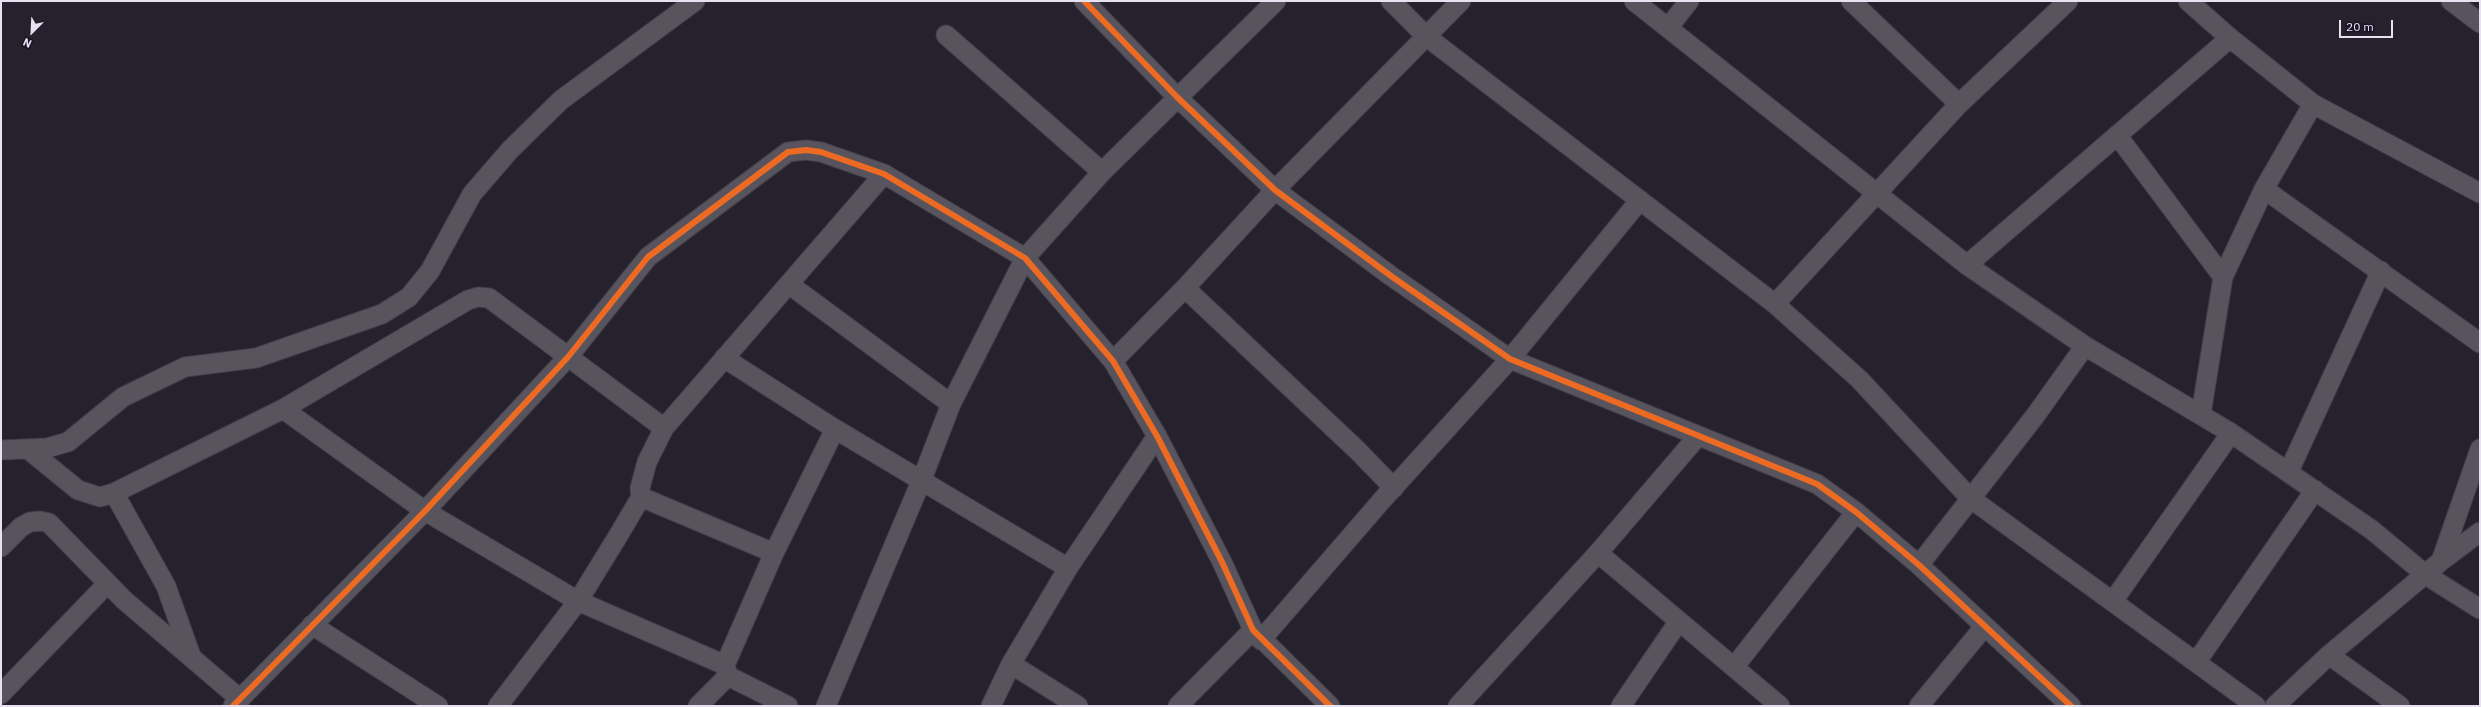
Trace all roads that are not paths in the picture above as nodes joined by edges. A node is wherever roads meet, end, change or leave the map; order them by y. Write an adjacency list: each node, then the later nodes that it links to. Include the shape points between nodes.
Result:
1 (695, 1): 51 (street, via 561,100 510,150 472,194 430,271 409,297 382,314 256,358 185,366 124,397 68,442)
2 (1084, 1): 17 (street)
3 (1276, 1): 17 (street)
4 (1391, 1): 15 (street)
5 (1461, 1): 15 (street)
6 (1634, 1): 13 (street)
7 (1689, 1): 13 (street)
8 (1852, 1): 18 (street)
9 (2068, 1): 18 (street)
10 (2451, 1): 12 (street)
11 (2195, 4): 16 (street)
12 (2480, 23)
13 (1668, 28): 26 (street)
14 (946, 35): 21 (street)
15 (1427, 37): 24 (street); 27 (street)
16 (2230, 38): 19 (street); 20 (street)
17 (1177, 97): 21 (street); 24 (street)
18 (1958, 104): 26 (street)
19 (2313, 104): 23 (street); 25 (street)
20 (2117, 135): 29 (street); 31 (street)
21 (1102, 172): 28 (street)
22 (884, 174): 28 (street); 32 (street); 37 (street, via 820,152 788,152 648,257)
23 (2264, 189): 30 (street); 31 (street)
24 (1275, 190): 33 (street); 39 (street, via 1391,276)
25 (2480, 193)
26 (1876, 195): 29 (street); 34 (street)
27 (1640, 200): 34 (street); 39 (street)
28 (1025, 258): 40 (street); 41 (street)
29 (1967, 265): 36 (street)
30 (2381, 271): 35 (street); 52 (street)
31 (2223, 277): 43 (street)
32 (790, 284): 38 (street); 41 (street)
33 (1185, 288): 40 (street); 54 (street)
34 (1775, 304): 58 (street, via 1859,379)
35 (2480, 342)
36 (2085, 346): 43 (street); 58 (street, via 2035,416)
37 (568, 357): 42 (street, via 489,298 478,297 468,300); 44 (street); 59 (street)
38 (724, 358): 44 (street); 45 (street)
39 (1510, 359): 48 (street); 54 (street)
40 (1113, 361): 47 (street)
41 (951, 404): 53 (street)
42 (283, 409): 56 (street); 59 (street)
43 (2201, 414): 46 (street)
44 (664, 428): 57 (street, via 647,462 640,488)
45 (835, 430): 53 (street); 63 (street)
46 (2231, 433): 52 (street); 70 (street)
47 (1157, 436): 67 (street); 76 (street)
48 (1698, 436): 60 (street, via 1777,469 1798,474 1817,484); 64 (street)
49 (2480, 449): 65 (street)
50 (1, 450): 51 (street)
51 (29, 450): 56 (street, via 78,490 100,497)
52 (2288, 471): 55 (street)
53 (922, 479): 67 (street); 90 (street)
54 (1394, 488): 76 (street)
55 (2314, 490): 68 (street, via 2372,530); 79 (street)
56 (114, 493): 78 (street, via 166,586)
57 (641, 497): 63 (street); 71 (street)
58 (1970, 498): 66 (street); 70 (street)
59 (425, 511): 71 (street); 74 (street)
60 (1856, 512): 66 (street); 81 (street)
61 (2480, 532): 65 (street)
62 (1, 547): 69 (street, via 22,526 30,522 49,523)
63 (774, 553): 82 (street)
64 (1598, 553): 73 (street); 95 (street)
65 (2441, 561): 68 (street)
66 (1919, 565): 75 (street)
67 (1068, 568): 80 (street)
68 (2426, 575): 72 (street); 77 (street)
69 (107, 584): 78 (street); 83 (street)
70 (2113, 600): 79 (street)
71 (578, 601): 82 (street); 87 (street)
72 (2480, 609)
73 (1679, 620): 81 (street); 96 (street)
74 (312, 625): 84 (street); 86 (street)
75 (1984, 627): 85 (street); 98 (street)
76 (1257, 635): 93 (street); 94 (street)
77 (2329, 655): 100 (street); 101 (street)
78 (191, 657): 84 (street)
79 (2197, 662): 99 (street)
80 (1011, 664): 91 (street); 92 (street)
81 (1734, 667): 97 (street)
82 (726, 670): 88 (street); 89 (street)
83 (1, 694)
84 (236, 703)
85 (2065, 704)
86 (438, 706)
87 (498, 706)
88 (698, 706)
89 (788, 706)
90 (826, 706)
91 (991, 706)
92 (1078, 706)
93 (1178, 706)
94 (1330, 706)
95 (1458, 706)
96 (1621, 706)
97 (1780, 706)
98 (1919, 706)
99 (2256, 706)
100 (2275, 706)
101 (2400, 706)

